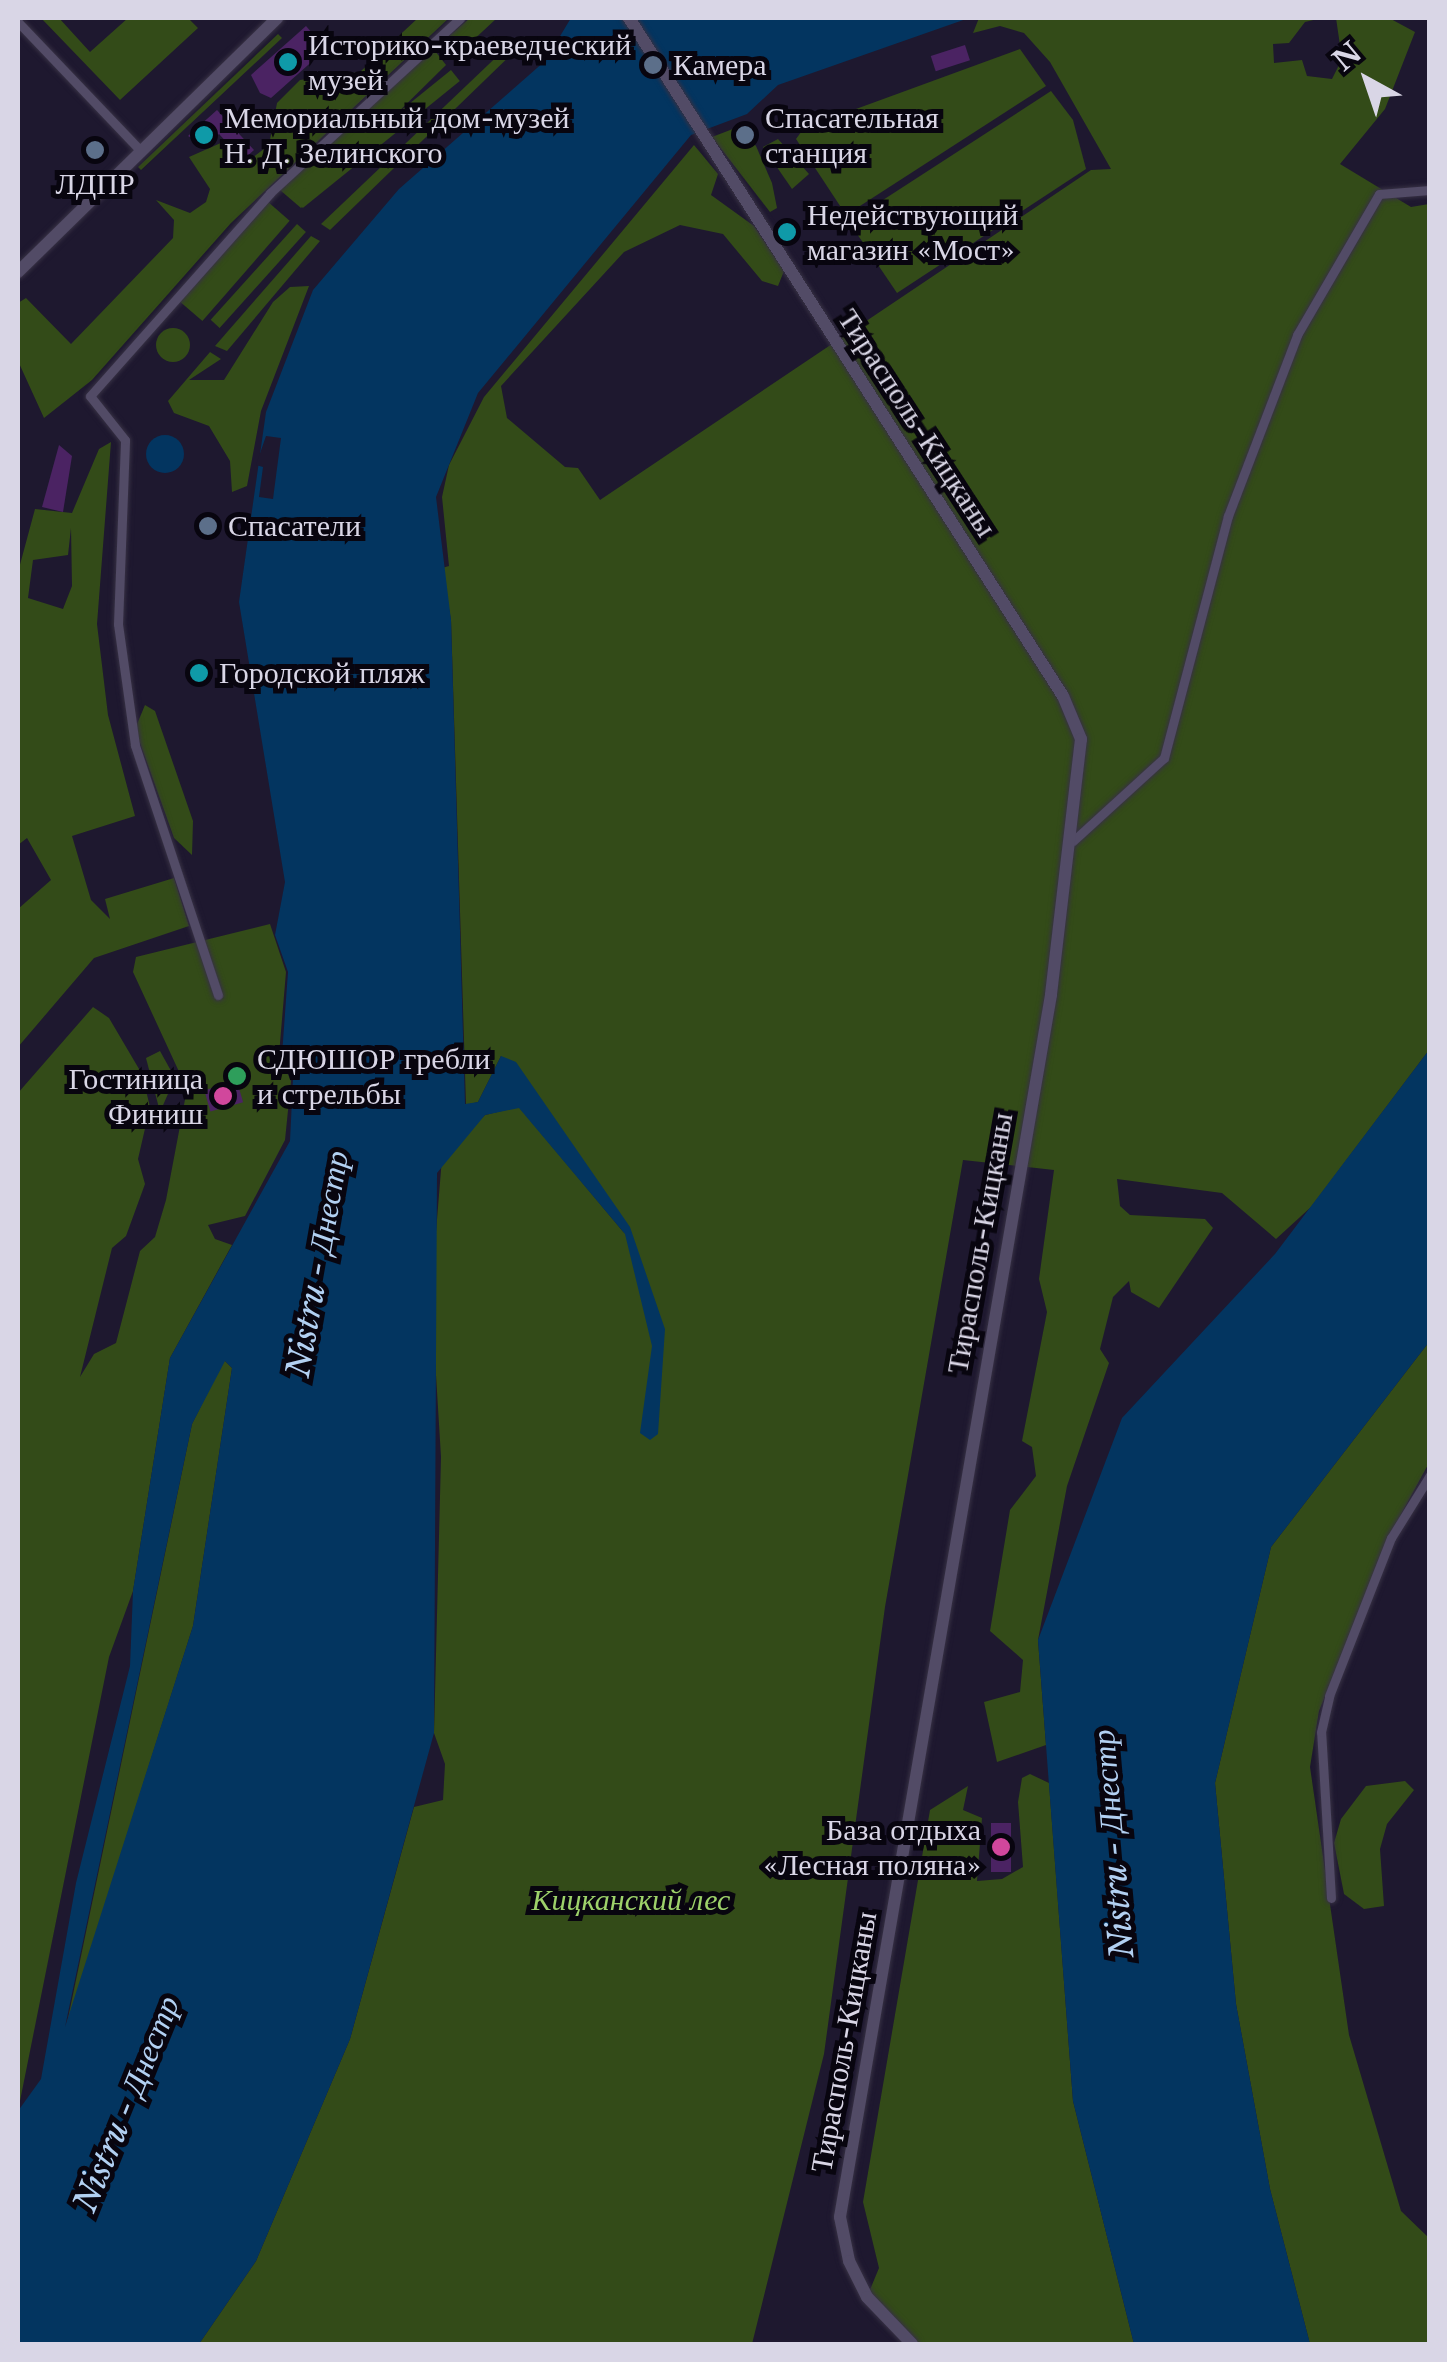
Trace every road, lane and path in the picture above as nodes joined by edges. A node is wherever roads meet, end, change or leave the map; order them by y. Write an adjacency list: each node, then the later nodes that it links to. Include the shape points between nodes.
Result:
1 (277, 18): 5 (street)
2 (460, 18): 9 (street, via 270,193 90,396 124,440 118,624 135,745)
3 (628, 18): 8 (street, Тирасполь-Кицканы, via 1070,708 1082,748)
4 (18, 22): 5 (street)
5 (140, 151): 7 (street)
6 (1430, 190): 8 (street, via 1379,194 1298,335 1228,516 1164,758)
7 (18, 272)
8 (1073, 841): 12 (street, Тирасполь-Кицканы, via 840,2216 848,2261 867,2297)
9 (218, 995)
10 (1430, 1475): 11 (street, via 1391,1538 1329,1696 1321,1732)
11 (1331, 1898)
12 (912, 2344)

